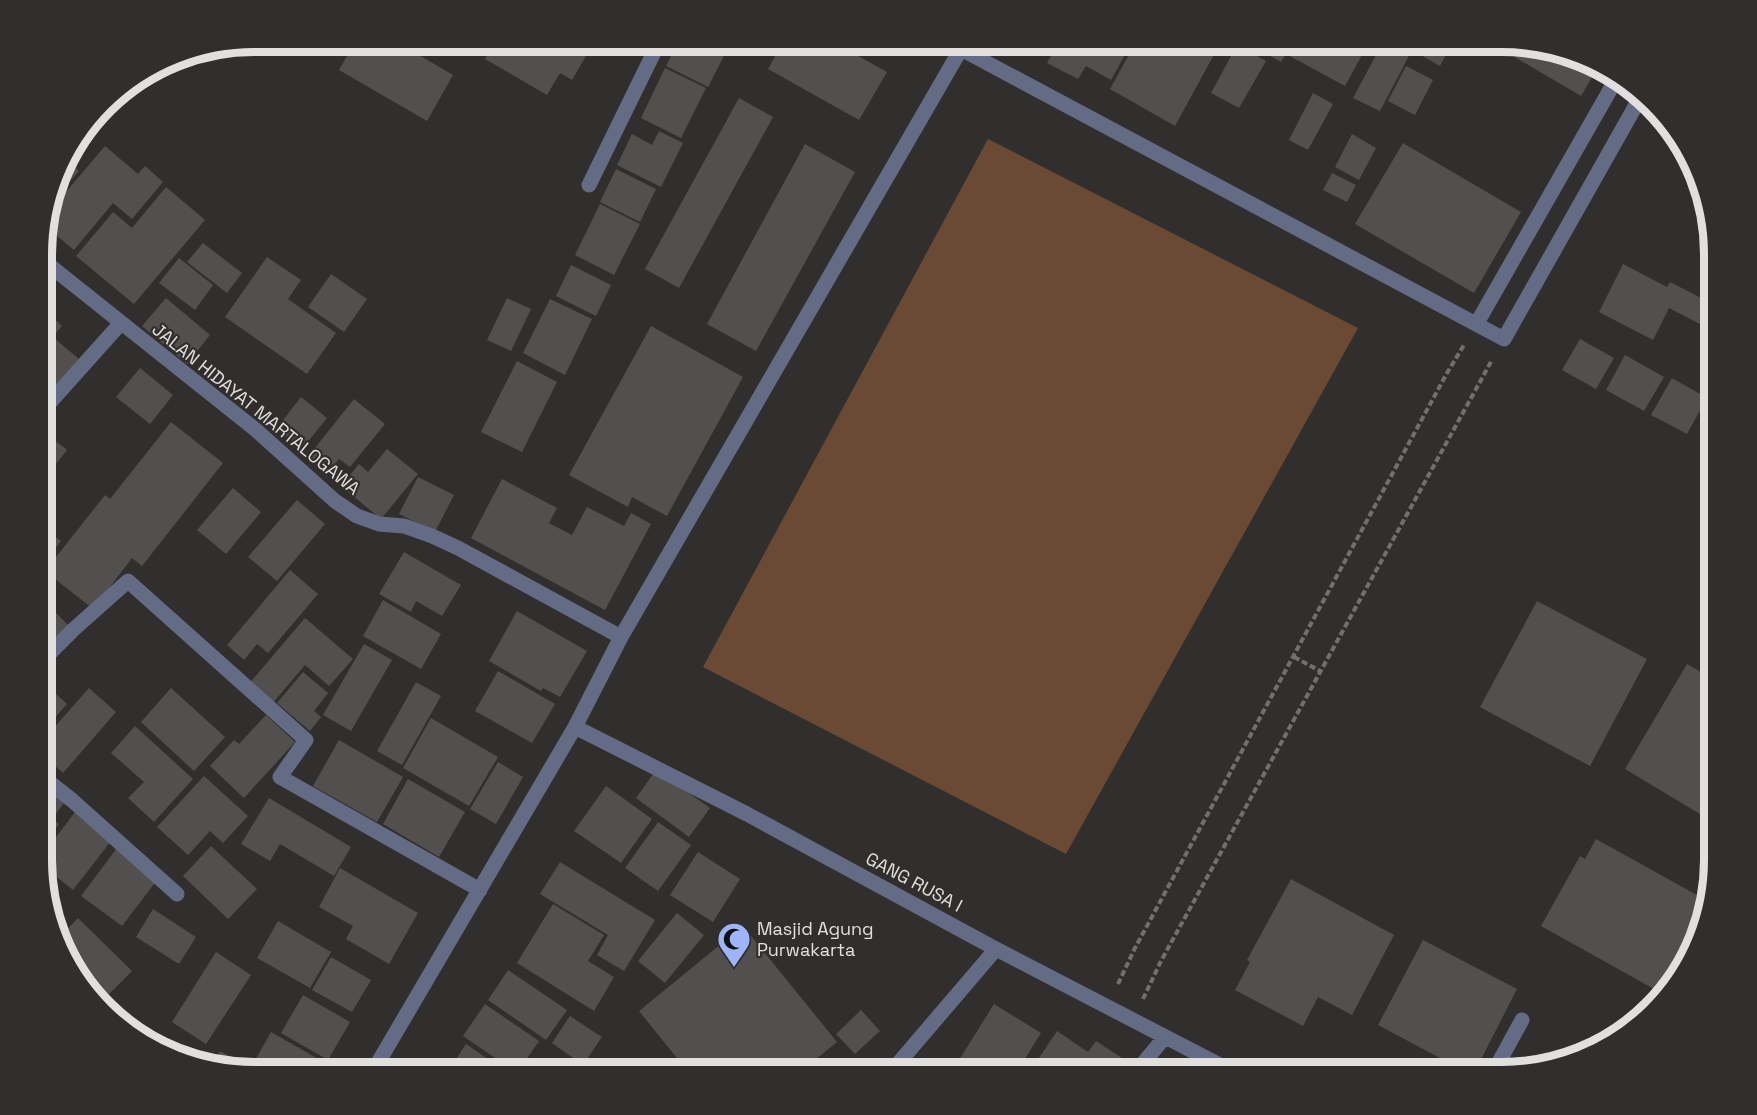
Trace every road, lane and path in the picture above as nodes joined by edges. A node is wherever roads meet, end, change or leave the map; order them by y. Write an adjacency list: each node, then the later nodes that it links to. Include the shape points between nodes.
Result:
1 (654, 52): 6 (street)
2 (960, 52): 12 (street)
3 (974, 52): 9 (street)
4 (1613, 86): 9 (street)
5 (1637, 104): 10 (street)
6 (589, 185)
7 (52, 267): 8 (street, JALAN HIDAYAT MARTALOGAWA)
8 (121, 323): 11 (street); 12 (street, JALAN HIDAYAT MARTALOGAWA, via 256,429 357,516 380,524 404,526 441,540)
9 (1477, 324): 10 (street); 14 (path)
10 (1504, 339): 15 (path)
11 (52, 400)
12 (621, 637): 16 (street)
13 (52, 651): 18 (street, via 128,581 306,740 280,777)
14 (1294, 657): 15 (path); 21 (path, via 1135,948)
15 (1320, 671): 22 (path, via 1161,961)
16 (575, 727): 18 (street); 20 (street, GANG RUSA I, via 747,814)
17 (52, 784): 19 (street)
18 (480, 890): 29 (street)
19 (177, 894)
20 (996, 949): 21 (street, GANG RUSA I); 25 (street)
21 (1107, 1007): 22 (street, GANG RUSA I)
22 (1134, 1019): 24 (street, GANG RUSA I)
23 (1522, 1020): 28 (street)
24 (1165, 1038): 26 (street); 27 (street, GANG RUSA I)
25 (899, 1062)
26 (1144, 1062)
27 (1213, 1062)
28 (1499, 1062)
29 (378, 1063)

